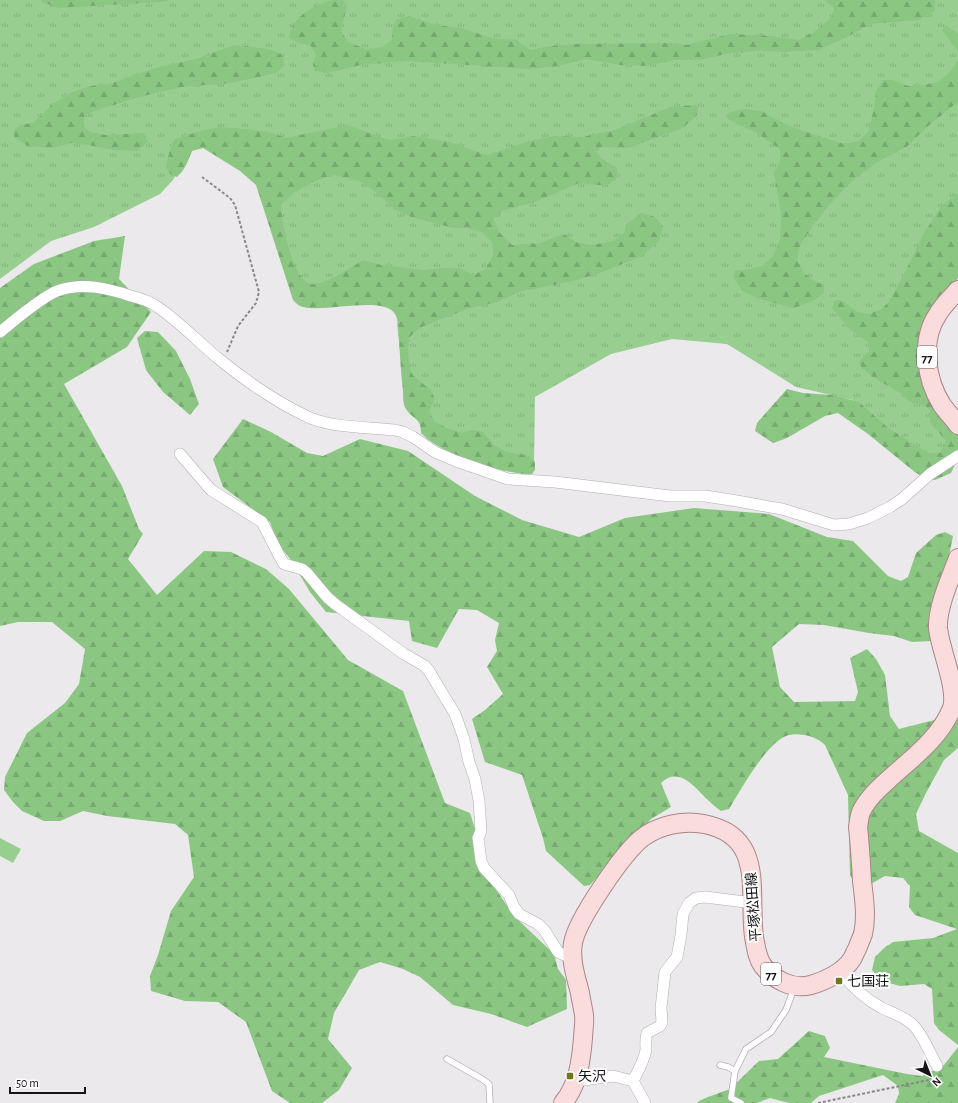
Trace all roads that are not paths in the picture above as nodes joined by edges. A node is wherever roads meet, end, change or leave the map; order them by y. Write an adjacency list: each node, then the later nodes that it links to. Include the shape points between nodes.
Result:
1 (958, 290): 3 (main road, 77, via 938,314 930,331 927,355 929,374 942,405)
2 (0, 332): 5 (street, via 56,292 73,287 107,288 155,305 222,362 261,390 309,417 335,424 403,432 456,462 508,478 670,496 705,496 782,509 834,526 868,518 890,507 930,474)
3 (958, 425)
4 (180, 454): 8 (street, via 211,490 262,522 284,564 302,569 335,604 429,671 456,714 464,739 479,801 481,831 478,838 484,868 509,895 519,914 538,924 545,930 558,952)
5 (958, 456)
6 (958, 558): 9 (main road, 平塚松田線 / 77, via 940,613 938,628 954,690 953,706 945,723 928,743 878,790 861,813 858,827 865,917 863,935 852,960)
7 (752, 903): 8 (main road, 平塚松田線 / 77, via 752,873 748,857 731,836 715,826 700,823 669,825 642,838 608,879 578,929 573,943); 10 (main road, 平塚松田線 / 77, via 758,957 772,975); 16 (street, via 705,897 696,898 689,903 683,914 677,957 665,972 662,1022 660,1026 647,1033 643,1061)
8 (573, 959): 15 (main road, 平塚松田線 / 77, via 584,1015 580,1065)
9 (840, 971): 10 (main road, 平塚松田線 / 77, via 822,982); 13 (street, via 864,996 912,1024)
10 (794, 986): 14 (lane, via 786,1010 771,1032 746,1050)
11 (448, 1059): 17 (lane, via 489,1084)
12 (720, 1065): 14 (lane)
13 (937, 1066)
14 (735, 1071): 20 (lane, via 731,1098)
15 (576, 1081): 16 (street, via 613,1076); 18 (main road, 平塚松田線 / 77)
16 (633, 1081): 19 (street)
17 (490, 1103)
18 (562, 1103)
19 (646, 1103)
20 (741, 1103)

